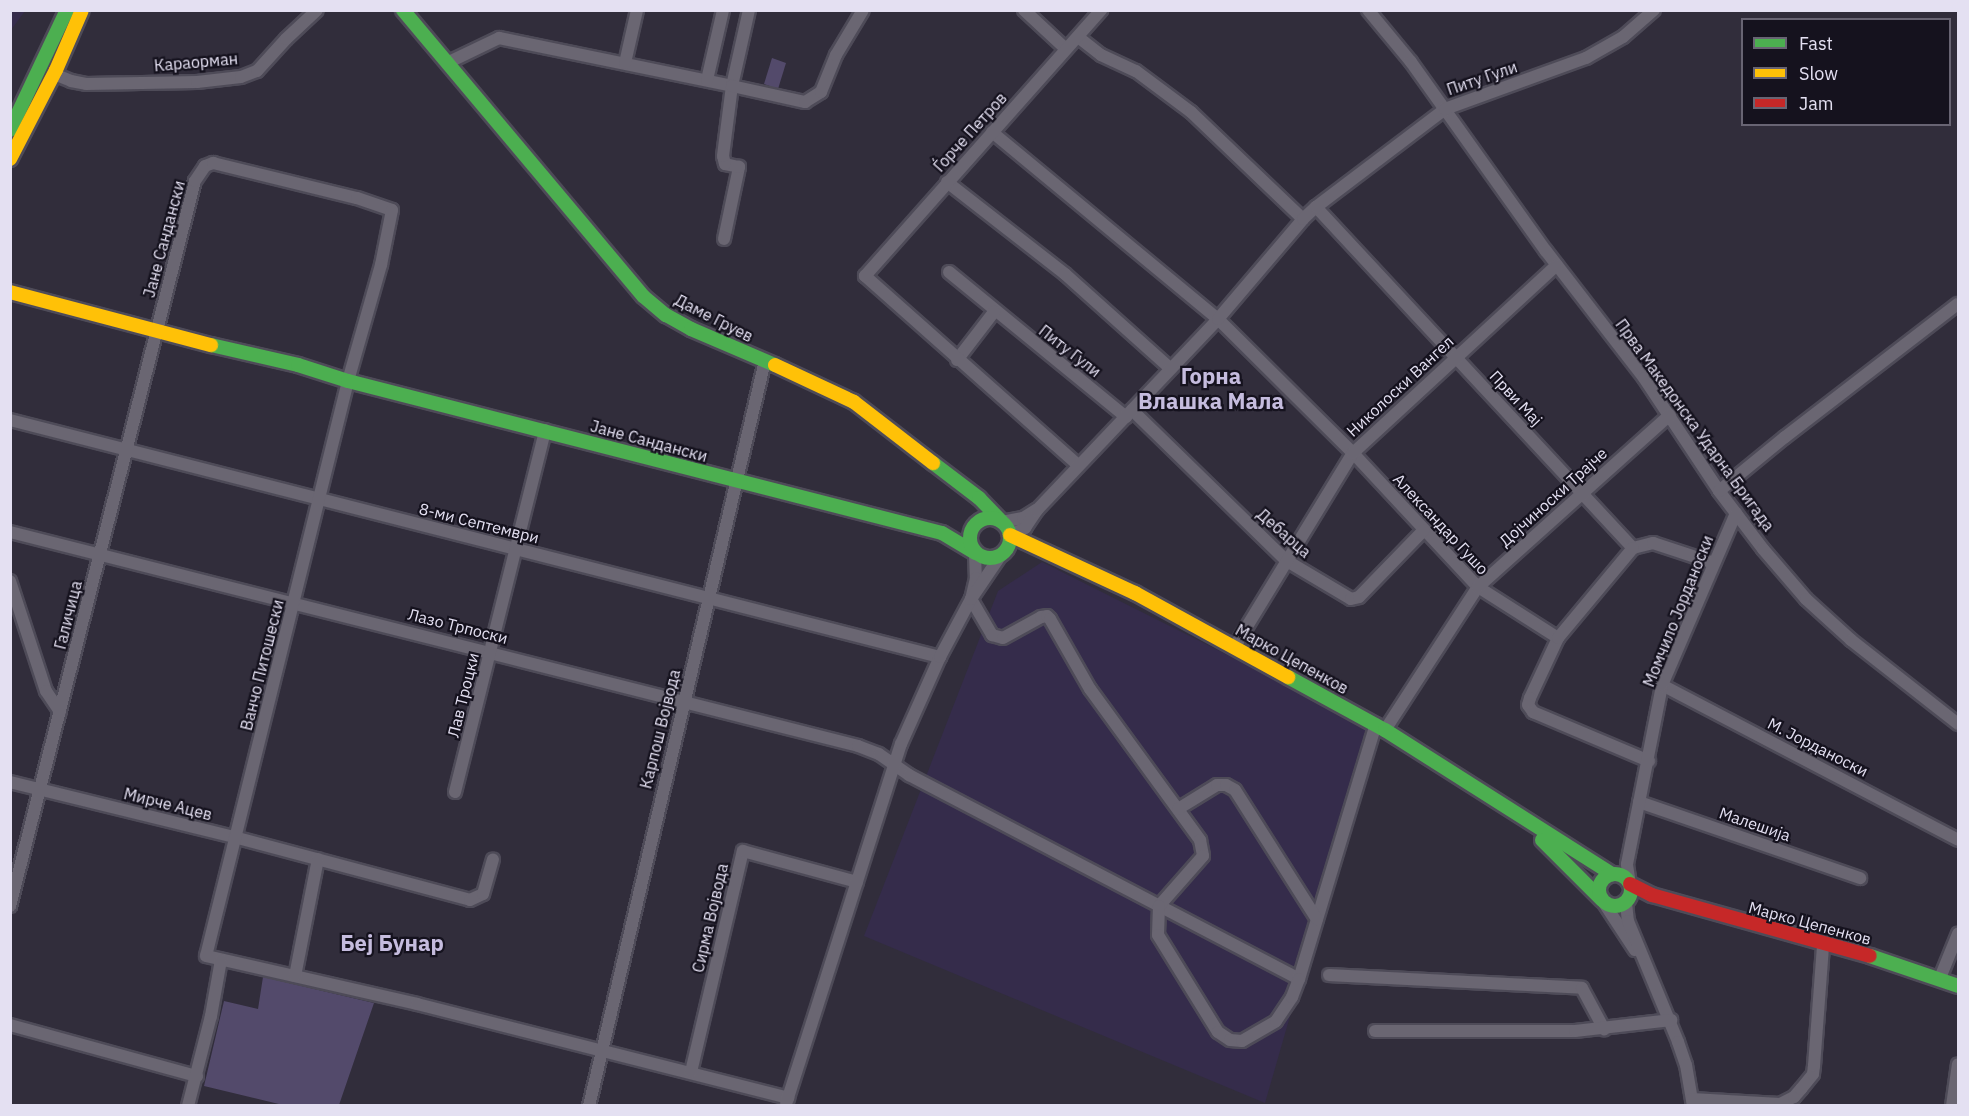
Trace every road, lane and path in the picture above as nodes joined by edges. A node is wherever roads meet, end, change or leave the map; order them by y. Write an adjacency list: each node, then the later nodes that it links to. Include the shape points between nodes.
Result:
1 (67, 10): 21 (street)
2 (82, 10): 17 (street)
3 (317, 10): 17 (street, Караорман, via 257,71 241,77 197,82 86,84)
4 (403, 10): 15 (street, Даме Груев)
5 (637, 10): 16 (street)
6 (723, 10): 18 (street)
7 (749, 10): 19 (street)
8 (863, 10): 19 (street, via 836,55 821,92 805,102)
9 (1024, 10): 14 (street)
10 (1101, 10): 13 (street, Ѓорче Петров)
11 (1368, 10): 20 (street, Прва Македонска Ударна Бригада)
12 (1654, 10): 20 (street, Питу Гули, via 1623,37 1586,58)
13 (1078, 37): 14 (street, Ѓорче Петров); 26 (street, via 1101,55 1136,71 1191,112)
14 (1066, 49): 22 (street, Ѓорче Петров)
15 (447, 63): 16 (street, via 499,38); 37 (street, Даме Груев, via 644,296 666,315 692,329)
16 (625, 63): 18 (street)
17 (54, 74): 23 (street)
18 (706, 80): 19 (street)
19 (732, 86): 27 (street, via 723,156 725,164 739,167)
20 (1445, 109): 25 (street, Питу Гули); 28 (street, Прва Македонска Ударна Бригада)
21 (10, 130)
22 (992, 132): 24 (street, Ѓорче Петров); 33 (street)
23 (10, 159)
24 (947, 182): 36 (street, Ѓорче Петров, via 865,276); 38 (street, via 1065,274)
25 (1316, 207): 26 (street, Питу Гули); 35 (street, Први Мај)
26 (1303, 219): 33 (street, Питу Гули)
27 (724, 239)
28 (1557, 265): 35 (street, Николоски Вангел); 41 (street, Прва Македонска Ударна Бригада)
29 (949, 272): 32 (street, Питу Гули)
30 (10, 292): 34 (street, Јане Сандански)
31 (1959, 304): 49 (street)
32 (994, 312): 36 (street); 40 (street, Питу Гули)
33 (1218, 319): 38 (street, Питу Гули); 45 (street, Александар Гушо)
34 (157, 333): 39 (street, Јане Сандански, via 298,365); 39 (street, Јане Сандански, via 195,181 205,166 222,165 357,198 392,210 381,265); 44 (street, Галичица)
35 (1455, 356): 45 (street, Николоски Вангел); 50 (street, Први Мај)
36 (957, 360): 46 (street)
37 (765, 361): 47 (street, Карпош Војвода); 48 (street, Даме Груев, via 854,402)
38 (1171, 369): 40 (street, Питу Гули)
39 (348, 381): 43 (street, Јане Сандански); 51 (street, Ванчо Питошески)
40 (1129, 413): 46 (street, Питу Гули); 68 (street, Дебарца)
41 (1670, 415): 49 (street, Прва Македонска Ударна Бригада); 50 (street, Дојчиноски Трајче)
42 (10, 420): 44 (street, 8-ми Септември)
43 (545, 430): 47 (street, Јане Сандански); 63 (street, Лав Троцки)
44 (127, 451): 51 (street, 8-ми Септември); 64 (street, Галичица)
45 (1353, 453): 57 (street, Александар Гушо); 68 (street, Николоски Вангел)
46 (1078, 465): 52 (street, Питу Гули)
47 (738, 481): 59 (street, Јане Сандански); 72 (street, Карпош Војвода)
48 (967, 490): 55 (street, Даме Груев); 56 (street, via 974,503)
49 (1719, 491): 53 (street, Прва Македонска Ударна Бригада)
50 (1581, 492): 62 (street, Први Мај); 71 (street, Дојчиноски Трајче)
51 (321, 500): 63 (street, 8-ми Септември); 74 (street, Ванчо Питошески)
52 (1037, 510): 54 (street, Питу Гули); 55 (street, via 1023,518)
53 (1736, 513): 69 (street, Момчило Јорданоски); 82 (street, Прва Македонска Ударна Бригада, via 1811,604)
54 (1030, 521): 60 (street, via 1019,533); 61 (street)
55 (1002, 522): 56 (street, via 990,518); 60 (street)
56 (973, 527): 59 (street, Јане Сандански); 65 (street, via 970,540)
57 (1424, 530): 68 (street, Дебарца, via 1359,597 1351,599); 71 (street, Александар Гушо)
58 (10, 532): 64 (street, Лазо Трпоски)
59 (942, 533): 65 (street, Јане Сандански)
60 (1010, 535): 61 (street); 66 (street)
61 (1035, 546): 67 (street)
62 (1633, 548): 69 (street, via 1653,543); 75 (street)
63 (515, 549): 72 (street, 8-ми Септември); 77 (street, Лав Троцки)
64 (100, 553): 74 (street, Лазо Трпоски); 81 (street, Галичица)
65 (975, 553): 66 (street, via 985,558); 73 (street, via 976,578)
66 (1001, 555): 67 (street); 73 (street)
67 (1049, 555): 76 (street, Марко Цепенков, via 1086,569)
68 (1287, 561): 76 (street, Николоски Вангел)
69 (1714, 563): 79 (street, Момчило Јорданоски)
70 (10, 580): 81 (street, via 46,692)
71 (1478, 587): 75 (street, Александар Гушо); 83 (street, Дојчиноски Трајче)
72 (709, 599): 78 (street, 8-ми Септември); 80 (street, Карпош Војвода)
73 (971, 599): 78 (street); 90 (street, via 992,635 998,638 1047,616 1090,688)
74 (294, 601): 77 (street, Лазо Трпоски); 92 (street, Ванчо Питошески)
75 (1558, 638): 84 (street, via 1530,698 1528,705 1533,712)
76 (1235, 646): 83 (street, Марко Цепенков)
77 (490, 651): 80 (street, Лазо Трпоски); 88 (street, Лав Троцки)
78 (940, 657): 85 (street)
79 (1662, 685): 84 (street, Момчило Јорданоски); 93 (street, М. Јорданоски)
80 (684, 701): 85 (street, Лазо Трпоски, via 858,746); 119 (street, Карпош Војвода)
81 (60, 712): 87 (street, Галичица)
82 (1959, 724)
83 (1381, 727): 91 (street, Марко Цепенков); 105 (street, Дојчиноски Трајче)
84 (1649, 761): 89 (street, Момчило Јорданоски)
85 (894, 764): 98 (street); 104 (street, Лазо Трпоски)
86 (10, 782): 87 (street, Мирче Ацев)
87 (40, 789): 92 (street, Мирче Ацев); 103 (street, Галичица)
88 (455, 792)
89 (1639, 802): 96 (street, Момчило Јорданоски); 97 (street, Малешија)
90 (1178, 810): 104 (street, via 1200,840 1203,856); 105 (street, via 1216,785 1235,790)
91 (1510, 810): 96 (street); 101 (street)
92 (234, 837): 94 (street, Мирче Ацев); 108 (street, Ванчо Питошески, via 207,956)
93 (1959, 840)
94 (318, 859): 95 (street, Мирче Ацев, via 470,900 483,894); 111 (street)
95 (493, 859)
96 (1619, 871): 99 (street); 101 (street, via 1600,885)
97 (1860, 878)
98 (857, 882): 121 (street, Сирма Војвода, via 743,851); 123 (street)
99 (1630, 884): 100 (street, Марко Цепенков); 102 (street)
100 (1652, 895): 102 (street); 107 (street, Марко Цепенков)
101 (1602, 900): 102 (street, via 1616,907); 109 (street)
102 (1628, 901): 109 (street, via 1628,921)
103 (10, 906)
104 (1159, 906): 113 (street, Лазо Трпоски); 113 (street, Дојчиноски Трајче, via 1158,935 1206,1015 1218,1032 1230,1040 1242,1041 1276,1021)
105 (1317, 919): 113 (street, Дојчиноски Трајче)
106 (1959, 934): 112 (street)
107 (1823, 945): 112 (street, Марко Цепенков); 124 (street, via 1813,1074 1801,1089 1780,1104)
108 (221, 960): 111 (street); 122 (street)
109 (1644, 960): 115 (street)
110 (1329, 975): 117 (street, via 1582,988)
111 (296, 976): 119 (street)
112 (1940, 978): 114 (street, Марко Цепенков)
113 (1299, 979)
114 (1959, 986)
115 (1671, 1020): 117 (street); 124 (street)
116 (10, 1025): 122 (street)
117 (1604, 1029): 118 (street)
118 (1375, 1031)
119 (602, 1052): 121 (street); 126 (street, Карпош Војвода)
120 (1959, 1064): 127 (street)
121 (691, 1072): 123 (street)
122 (197, 1076): 125 (street)
123 (786, 1102)
124 (1693, 1102)
125 (188, 1106)
126 (589, 1106)
127 (1952, 1106)

